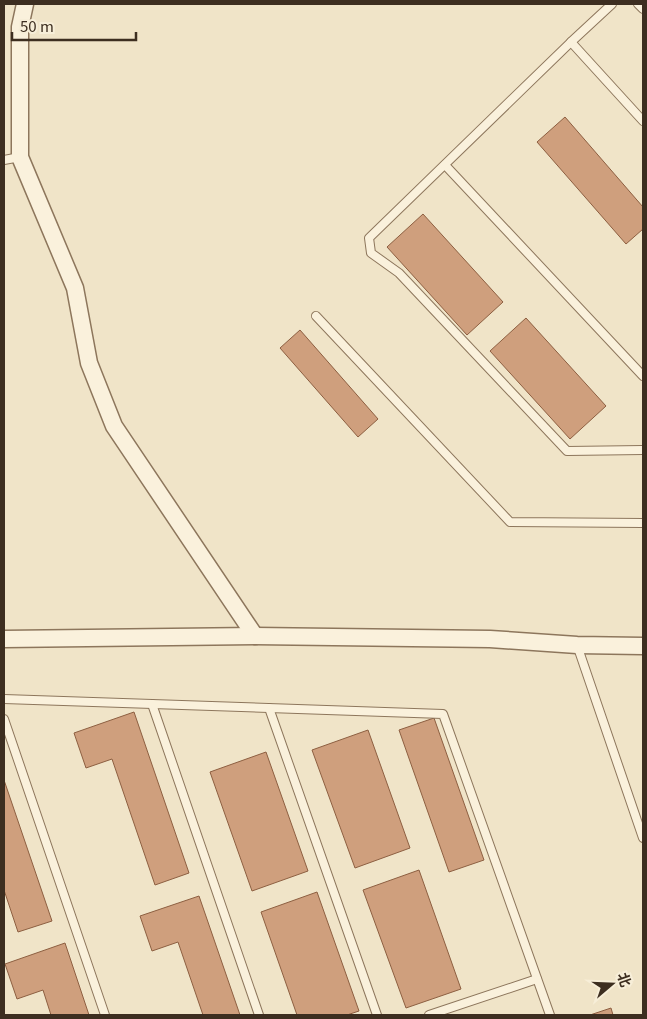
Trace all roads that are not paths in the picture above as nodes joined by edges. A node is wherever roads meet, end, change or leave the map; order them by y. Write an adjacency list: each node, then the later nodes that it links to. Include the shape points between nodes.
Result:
1 (24, 4): 7 (street, via 20,27)
2 (612, 4): 5 (lane)
3 (638, 4): 4 (lane)
4 (643, 9)
5 (571, 42): 6 (lane); 9 (lane)
6 (643, 120)
7 (20, 157): 8 (lane); 14 (street, via 75,288 89,363 114,426)
8 (4, 160)
9 (445, 165): 11 (lane); 12 (lane, via 369,238 372,253 399,273 567,451)
10 (316, 316): 13 (lane, via 510,522)
11 (643, 376)
12 (643, 450)
13 (643, 523)
14 (254, 636): 15 (street); 16 (street, via 490,639)
15 (4, 639)
16 (577, 646): 17 (street); 22 (lane)
17 (643, 646)
18 (4, 699): 19 (lane)
19 (152, 704): 20 (lane); 25 (lane)
20 (269, 708): 23 (lane, via 443,714); 26 (lane)
21 (4, 718): 24 (lane)
22 (643, 838)
23 (537, 979): 27 (lane); 28 (lane)
24 (105, 1015)
25 (259, 1015)
26 (377, 1015)
27 (429, 1015)
28 (550, 1015)

